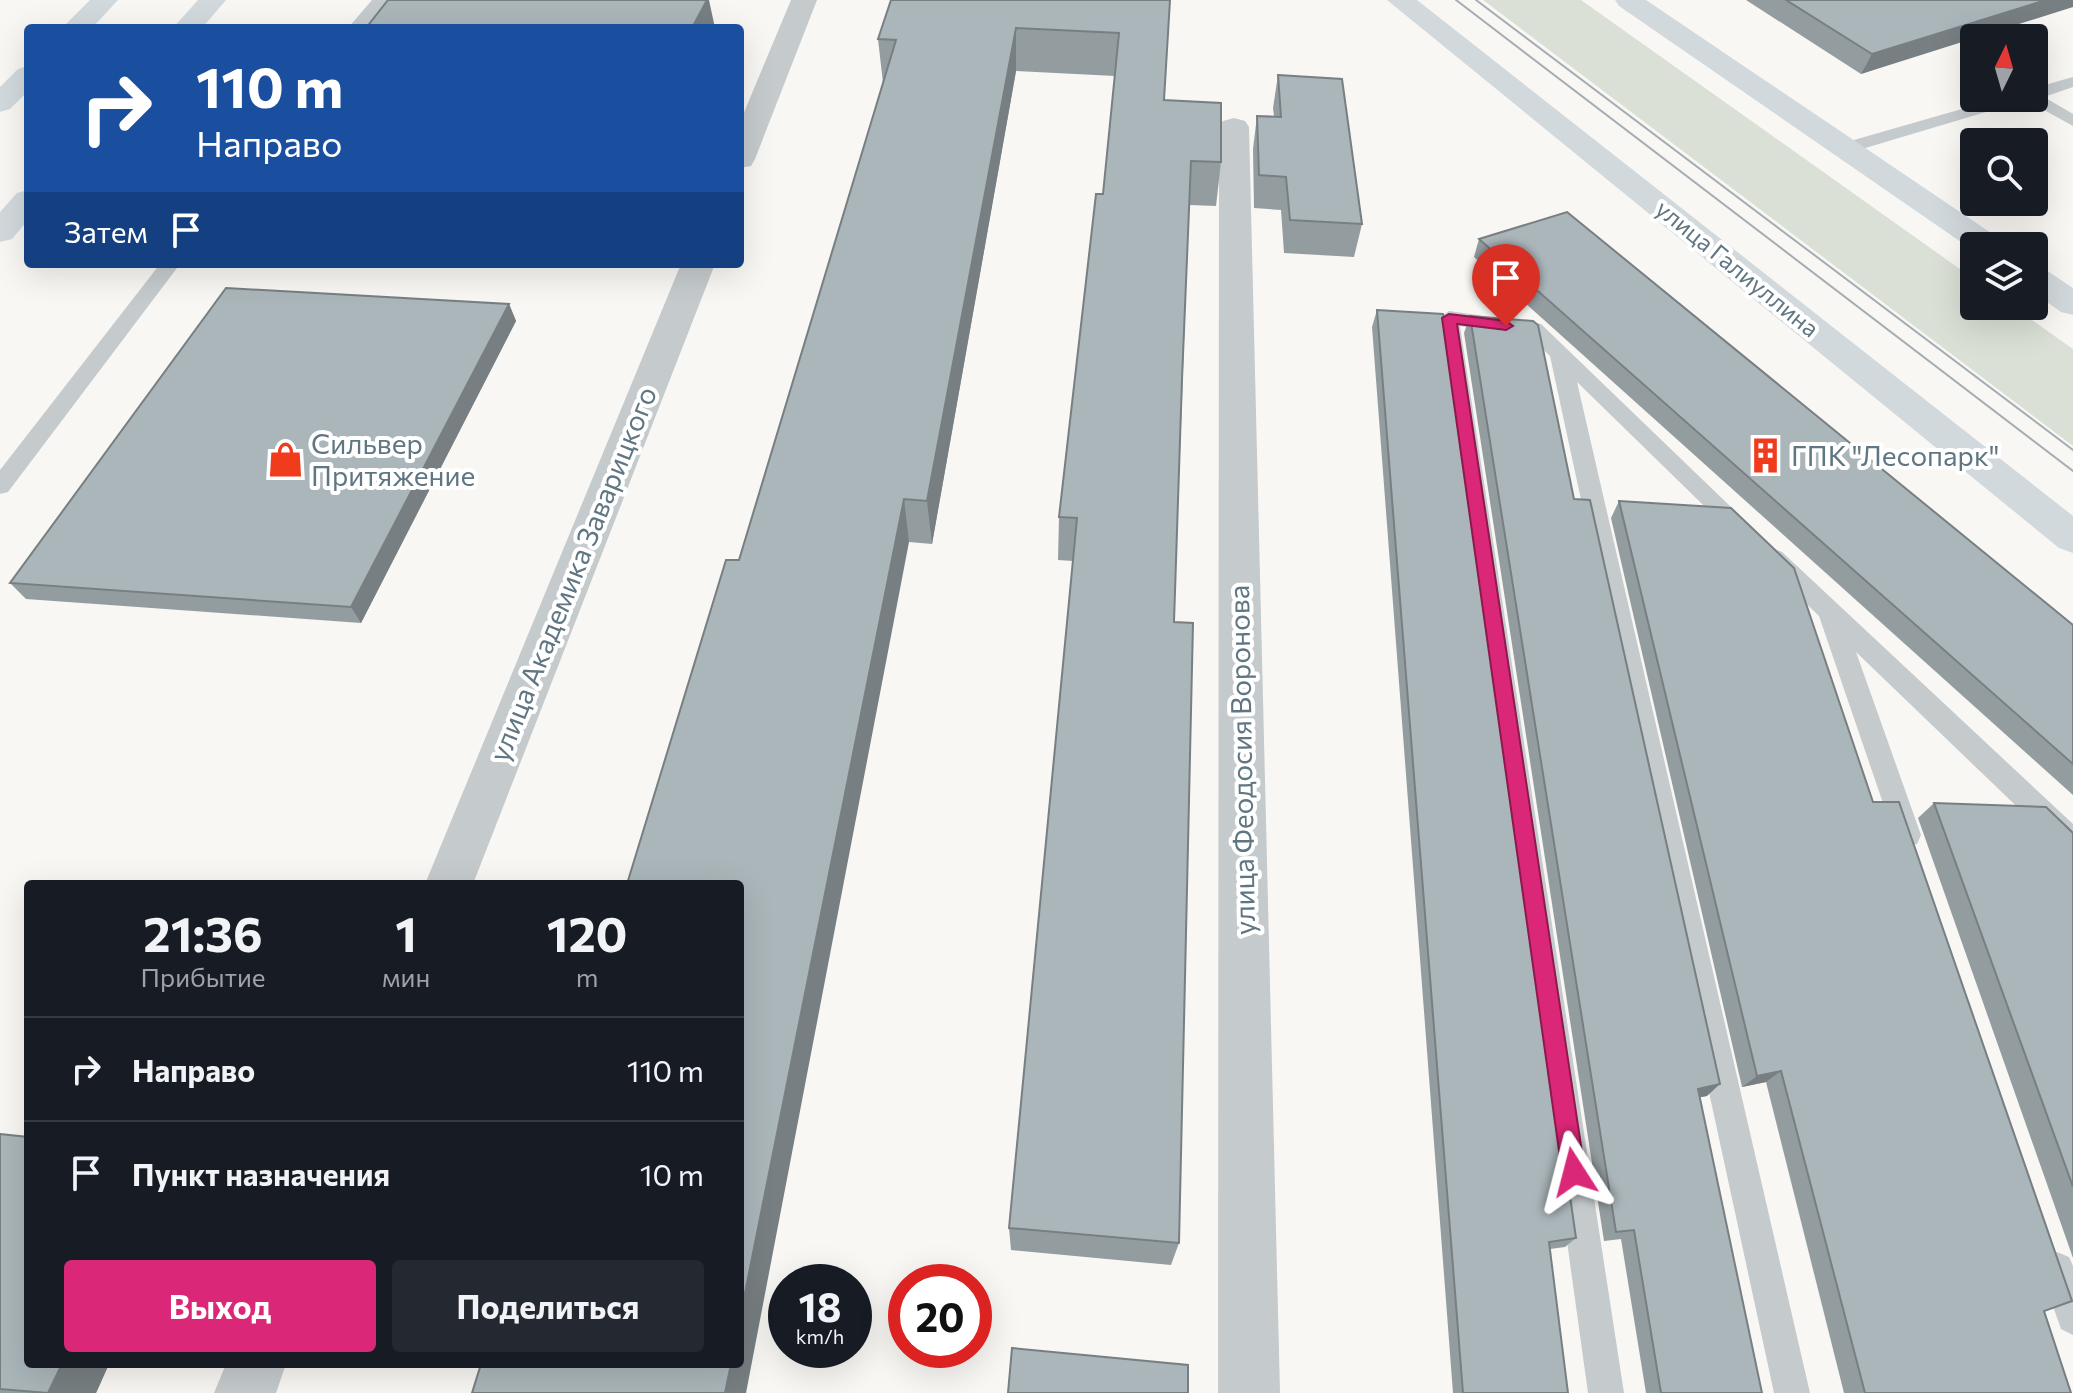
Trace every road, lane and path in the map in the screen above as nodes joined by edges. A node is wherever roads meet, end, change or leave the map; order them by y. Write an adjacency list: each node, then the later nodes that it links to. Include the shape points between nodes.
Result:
1 (105, 0): 7 (main road)
2 (213, 0): 8 (main road)
3 (381, 0): 9 (lane)
4 (804, 0): 19 (street)
5 (1400, 0): 29 (main road, улица Галиуллина)
6 (1628, 0): 18 (main road)
7 (80, 24)
8 (191, 24)
9 (360, 24)
10 (24, 79): 13 (main road)
11 (2073, 82): 12 (lane)
12 (2048, 91)
13 (0, 103)
14 (2048, 105): 16 (lane)
15 (1971, 112): 18 (lane)
16 (2073, 121)
17 (1234, 127): 38 (street, улица Феодосия Воронова)
18 (1846, 148): 22 (main road)
19 (744, 149)
20 (24, 205): 21 (main road)
21 (0, 232)
22 (1968, 232)
23 (167, 268): 28 (lane)
24 (696, 268): 33 (street, улица Академика Заварицкого)
25 (2048, 287): 26 (main road)
26 (2073, 304)
27 (1560, 356): 30 (lane); 39 (lane, via 1534,329 1449,318); 40 (lane)
28 (0, 486)
29 (2073, 538)
30 (1830, 612): 31 (lane); 32 (lane)
31 (2073, 842)
32 (1918, 867)
33 (451, 880)
34 (2047, 1242): 35 (lane)
35 (2073, 1317)
36 (254, 1368): 37 (street)
37 (245, 1393)
38 (1249, 1393)
39 (1606, 1393)
40 (1792, 1393)

